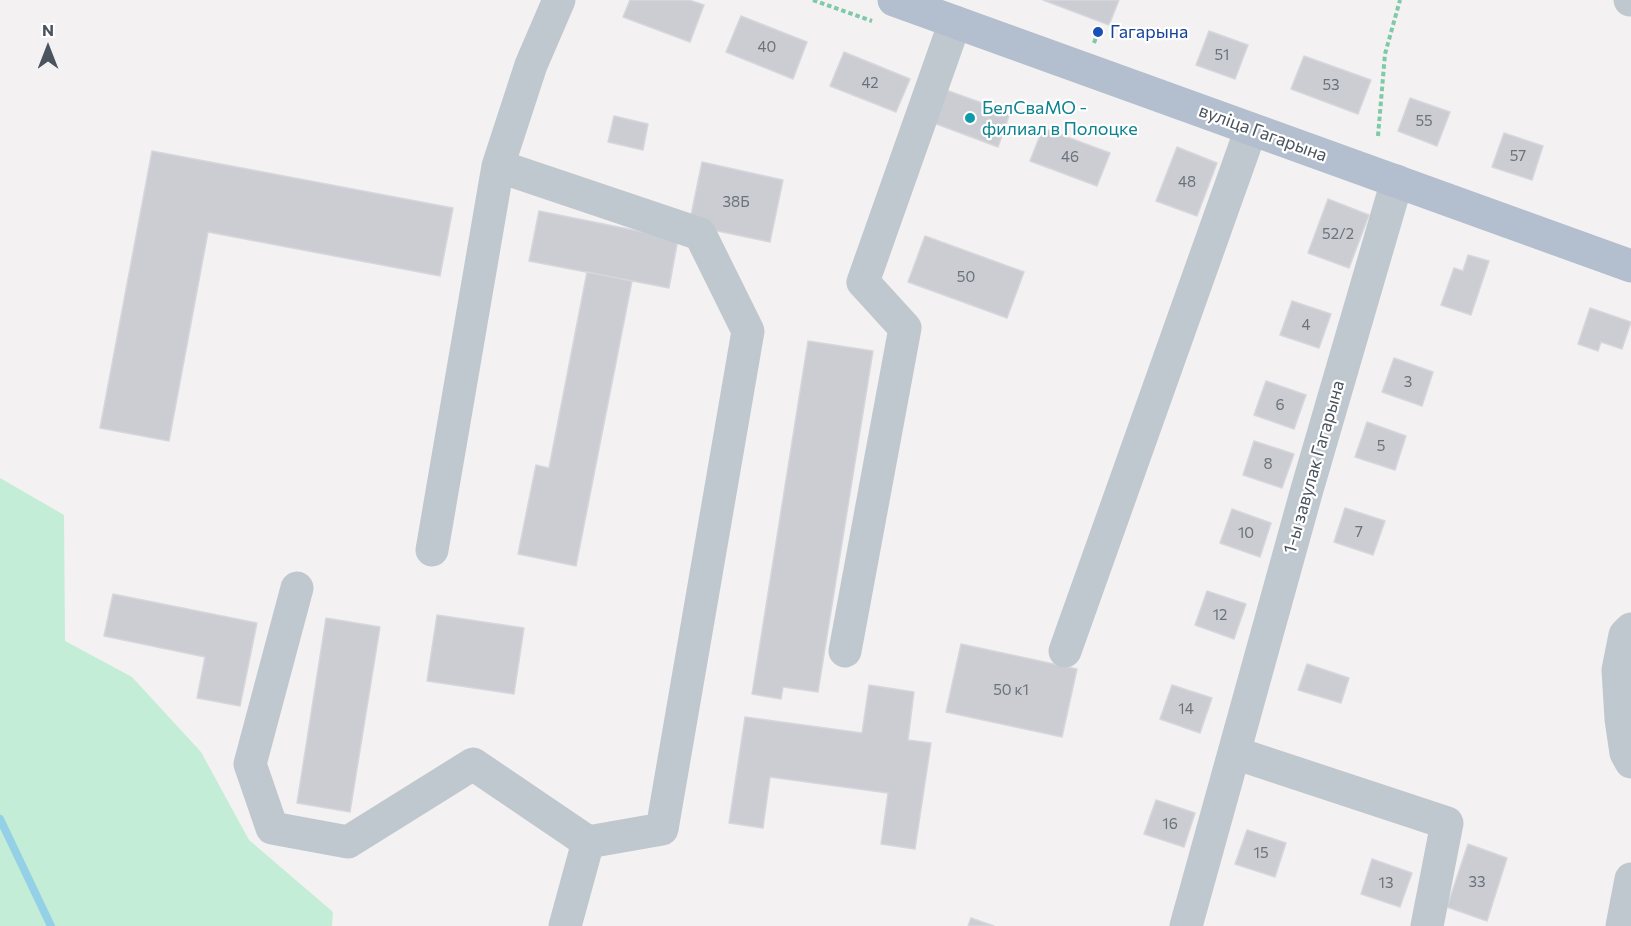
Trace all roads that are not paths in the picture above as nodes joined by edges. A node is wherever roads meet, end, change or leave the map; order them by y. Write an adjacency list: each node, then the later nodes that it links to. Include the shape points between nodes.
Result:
1 (559, 0): 5 (street, via 531,65)
2 (894, 0): 3 (main road, вуліца Гагарына)
3 (956, 22): 4 (main road, вуліца Гагарына); 11 (street, via 863,282 905,328)
4 (1251, 129): 6 (main road, вуліца Гагарына); 12 (street)
5 (498, 166): 8 (street); 15 (street, via 700,234 748,332 662,829)
6 (1397, 182): 7 (main road, вуліца Гагарына); 13 (street, 1-ы завулак Гагарына)
7 (1631, 266)
8 (432, 550)
9 (297, 588): 15 (street, via 250,764 272,828 348,842 473,764)
10 (1631, 629): 14 (street, via 1625,635 1618,670 1621,719)
11 (845, 651)
12 (1065, 651)
13 (1235, 753): 18 (street, 1-ы завулак Гагарына); 19 (street, via 1447,823)
14 (1631, 762)
15 (588, 842): 17 (street)
16 (1631, 879): 20 (street)
17 (565, 926)
18 (1186, 926)
19 (1427, 926)
20 (1622, 926)

